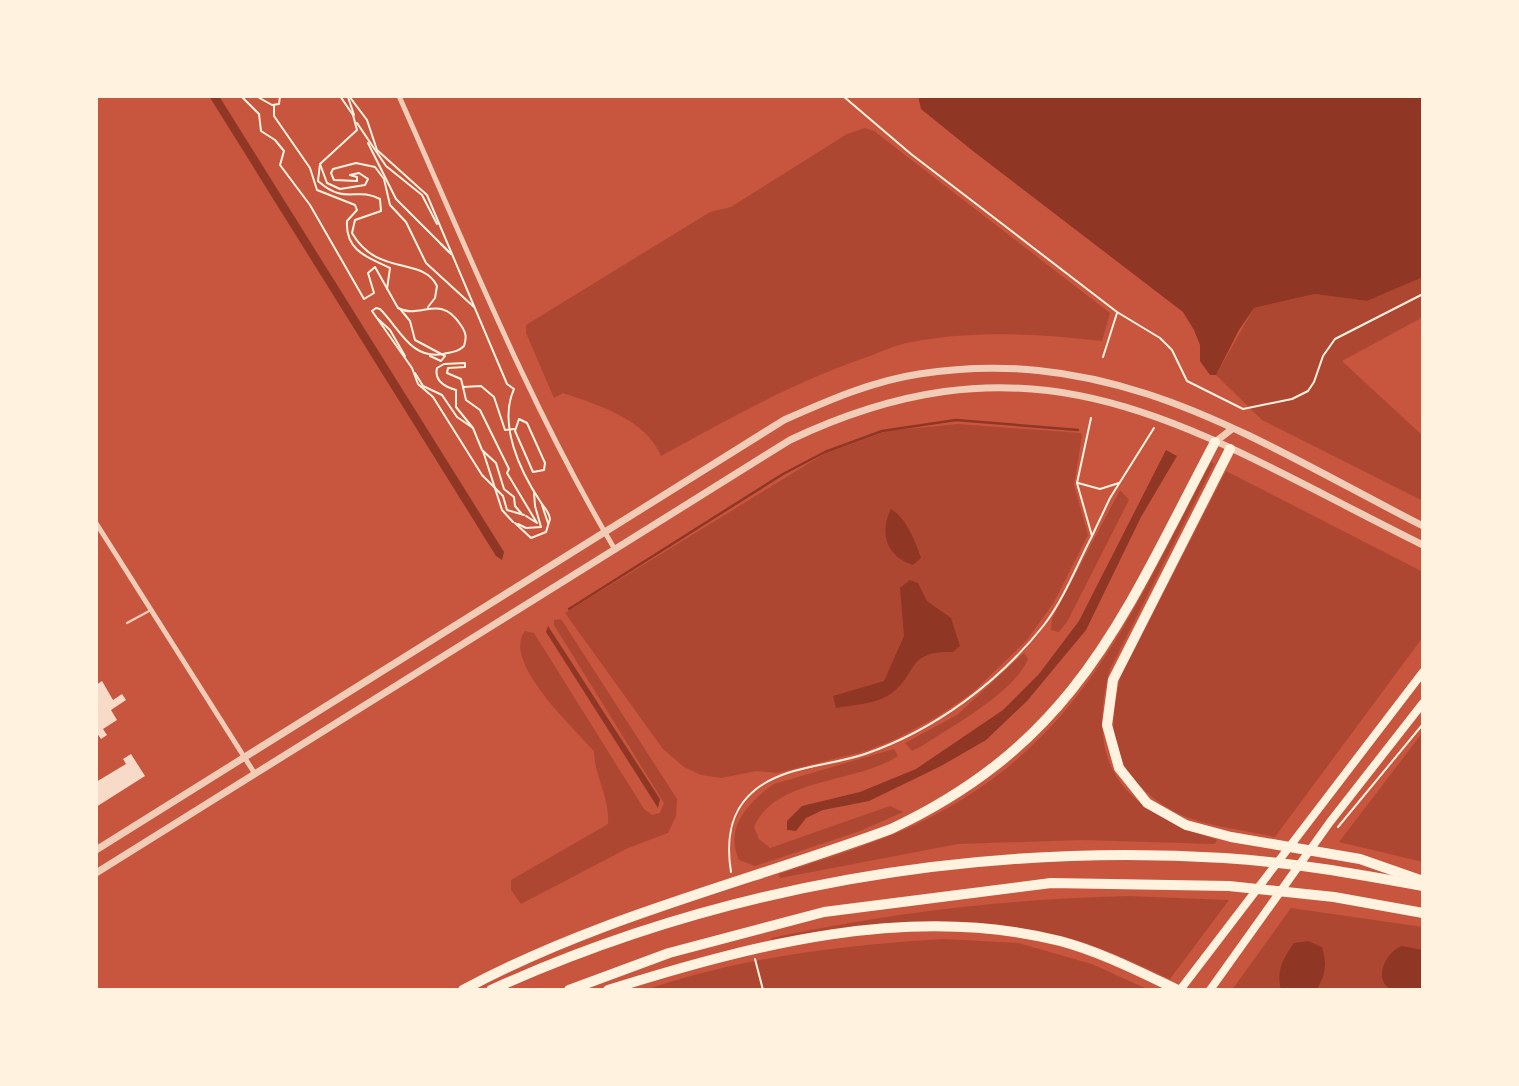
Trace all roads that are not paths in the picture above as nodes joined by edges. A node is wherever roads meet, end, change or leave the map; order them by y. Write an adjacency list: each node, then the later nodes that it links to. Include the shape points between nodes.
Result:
1 (399, 96): 7 (street, via 538,409)
2 (1232, 429): 3 (street); 4 (street); 6 (street); 7 (street, via 1166,398 1063,372 997,367 917,374 832,398 784,421)
3 (1215, 442): 4 (street); 11 (street, via 1129,406 1058,390 999,386 918,394 836,418 790,440); 23 (highway, via 1106,646 1056,711 996,767 939,805 891,829 595,929)
4 (1230, 449): 10 (street); 20 (highway, via 1113,680 1107,725 1119,768 1147,803 1186,825 1360,859)
5 (96, 523): 8 (street)
6 (1423, 526)
7 (605, 532): 11 (street); 16 (street)
8 (104, 536): 9 (lane); 12 (street)
9 (96, 540)
10 (1423, 545)
11 (614, 548): 17 (street)
12 (151, 610): 13 (lane); 16 (street)
13 (127, 623)
14 (1423, 672): 27 (main road)
15 (1423, 703): 28 (main road, via 1330,822)
16 (244, 757): 17 (street); 18 (street)
17 (255, 774): 19 (street)
18 (96, 850)
19 (96, 873)
20 (1423, 880)
21 (1423, 886): 24 (highway, via 1322,868 1185,856 1015,859 911,869 817,884 677,919)
22 (1423, 913): 25 (highway, via 1334,897 1229,886 1051,883 824,912 669,953)
23 (463, 990)
24 (491, 990)
25 (569, 990)
26 (608, 990): 27 (highway, via 760,948 909,926 977,928 1063,942)
27 (1179, 990)
28 (1210, 990)

